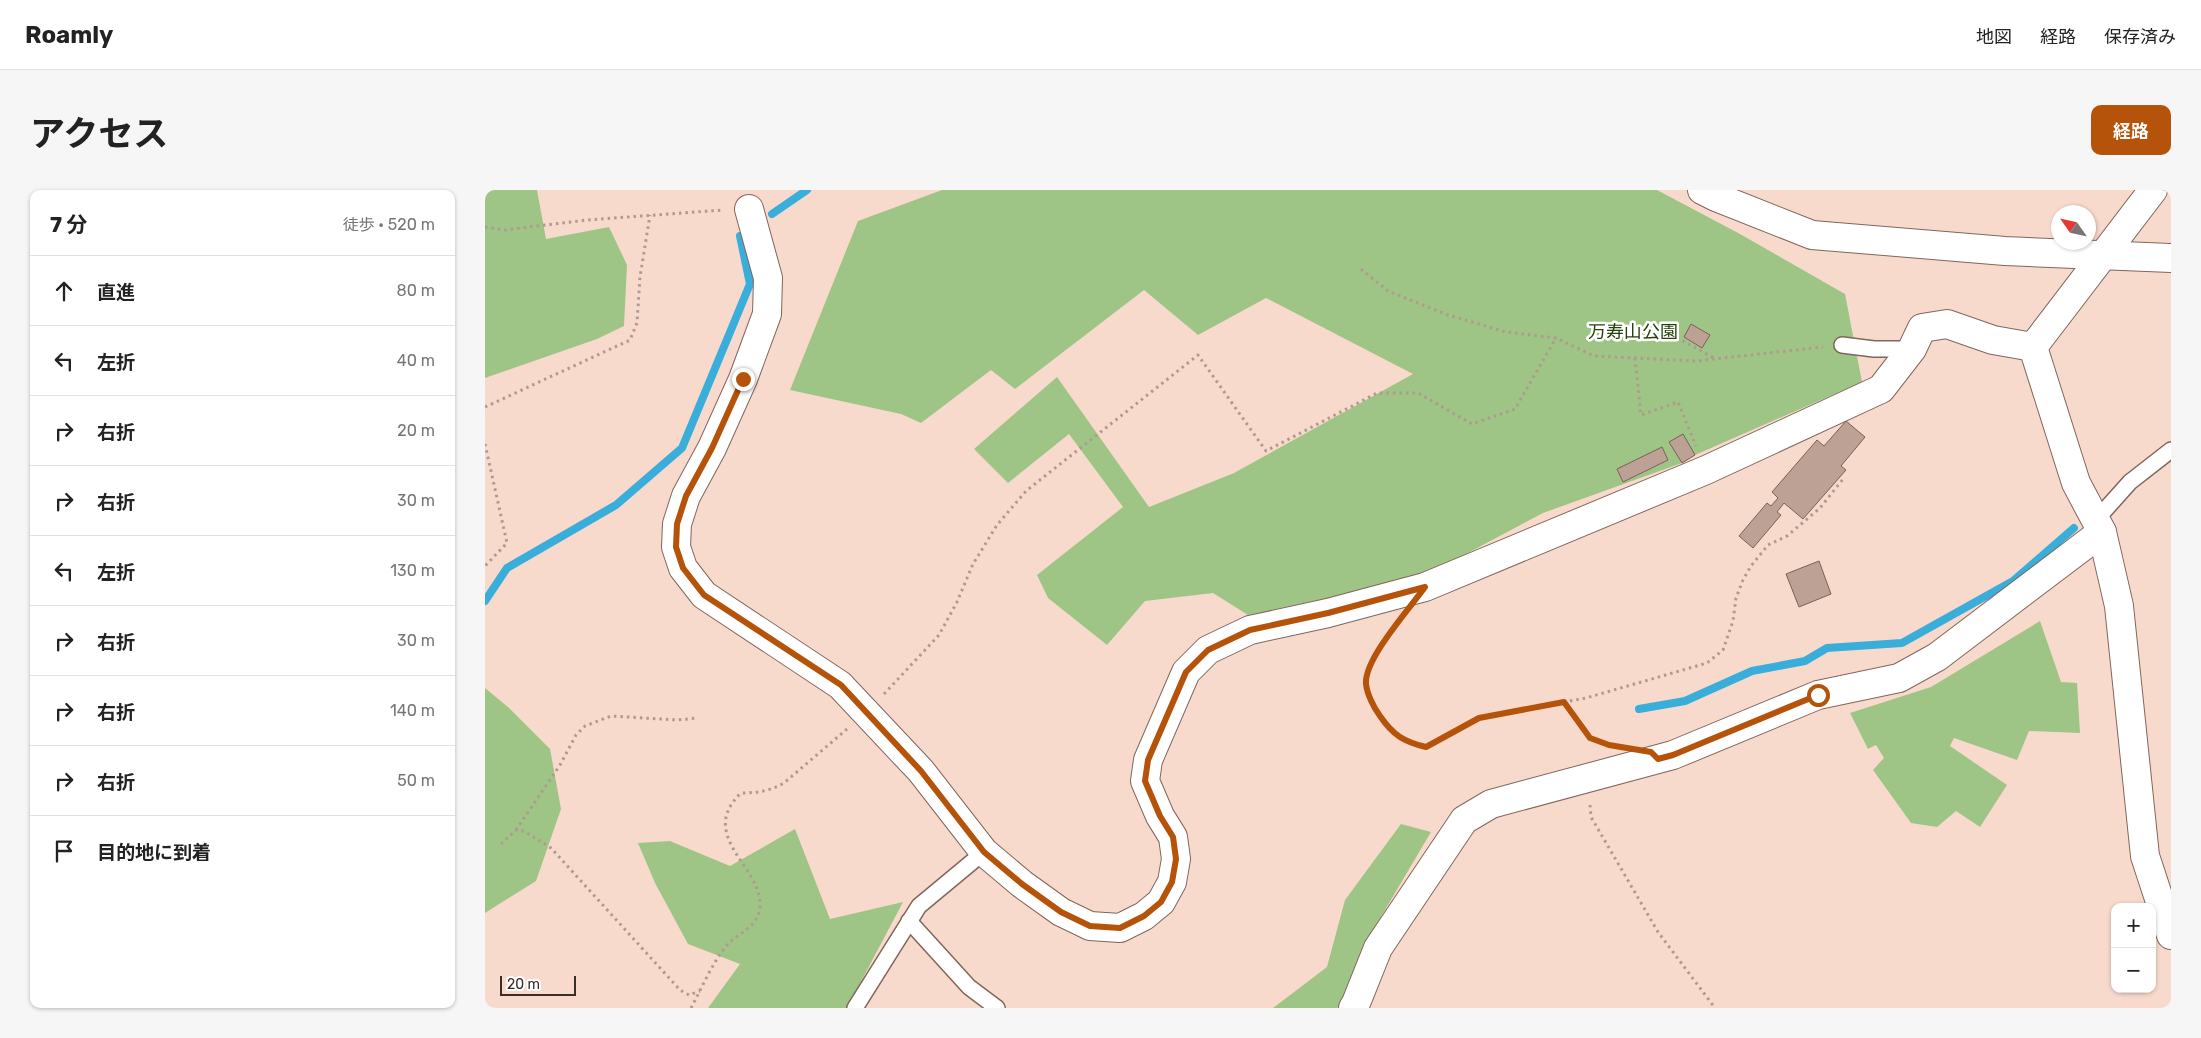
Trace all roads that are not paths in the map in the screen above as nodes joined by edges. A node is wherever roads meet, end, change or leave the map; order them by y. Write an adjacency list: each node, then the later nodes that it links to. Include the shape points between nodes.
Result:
1 (1702, 190): 4 (street, via 1812,235)
2 (2153, 190): 4 (street)
3 (749, 209): 11 (street, via 767,278 767,314 739,388 686,496 677,524 676,547 683,568 704,595 841,685 921,771)
4 (2103, 256): 5 (street); 7 (street)
5 (2171, 258)
6 (1842, 345): 8 (lane)
7 (2033, 347): 8 (street, via 1993,340 1947,324 1921,328); 10 (street, via 2076,483)
8 (1913, 349): 11 (street, via 1881,389 1706,470 1425,587 1250,630 1208,650 1186,672 1148,760 1145,781 1173,837 1176,859 1172,882 1161,902 1144,916 1120,928 1090,926 1061,912)
9 (2171, 450): 10 (lane, via 2130,482)
10 (2099, 526): 13 (street, via 2119,606 2145,856); 16 (street, via 1937,657 1899,678 1818,695 1673,755 1491,804 1464,820 1378,948)
11 (984, 852): 12 (lane, via 919,906)
12 (909, 921): 14 (lane); 15 (lane, via 969,987)
13 (2171, 934)
14 (855, 1008)
15 (997, 1008)
16 (1353, 1008)

